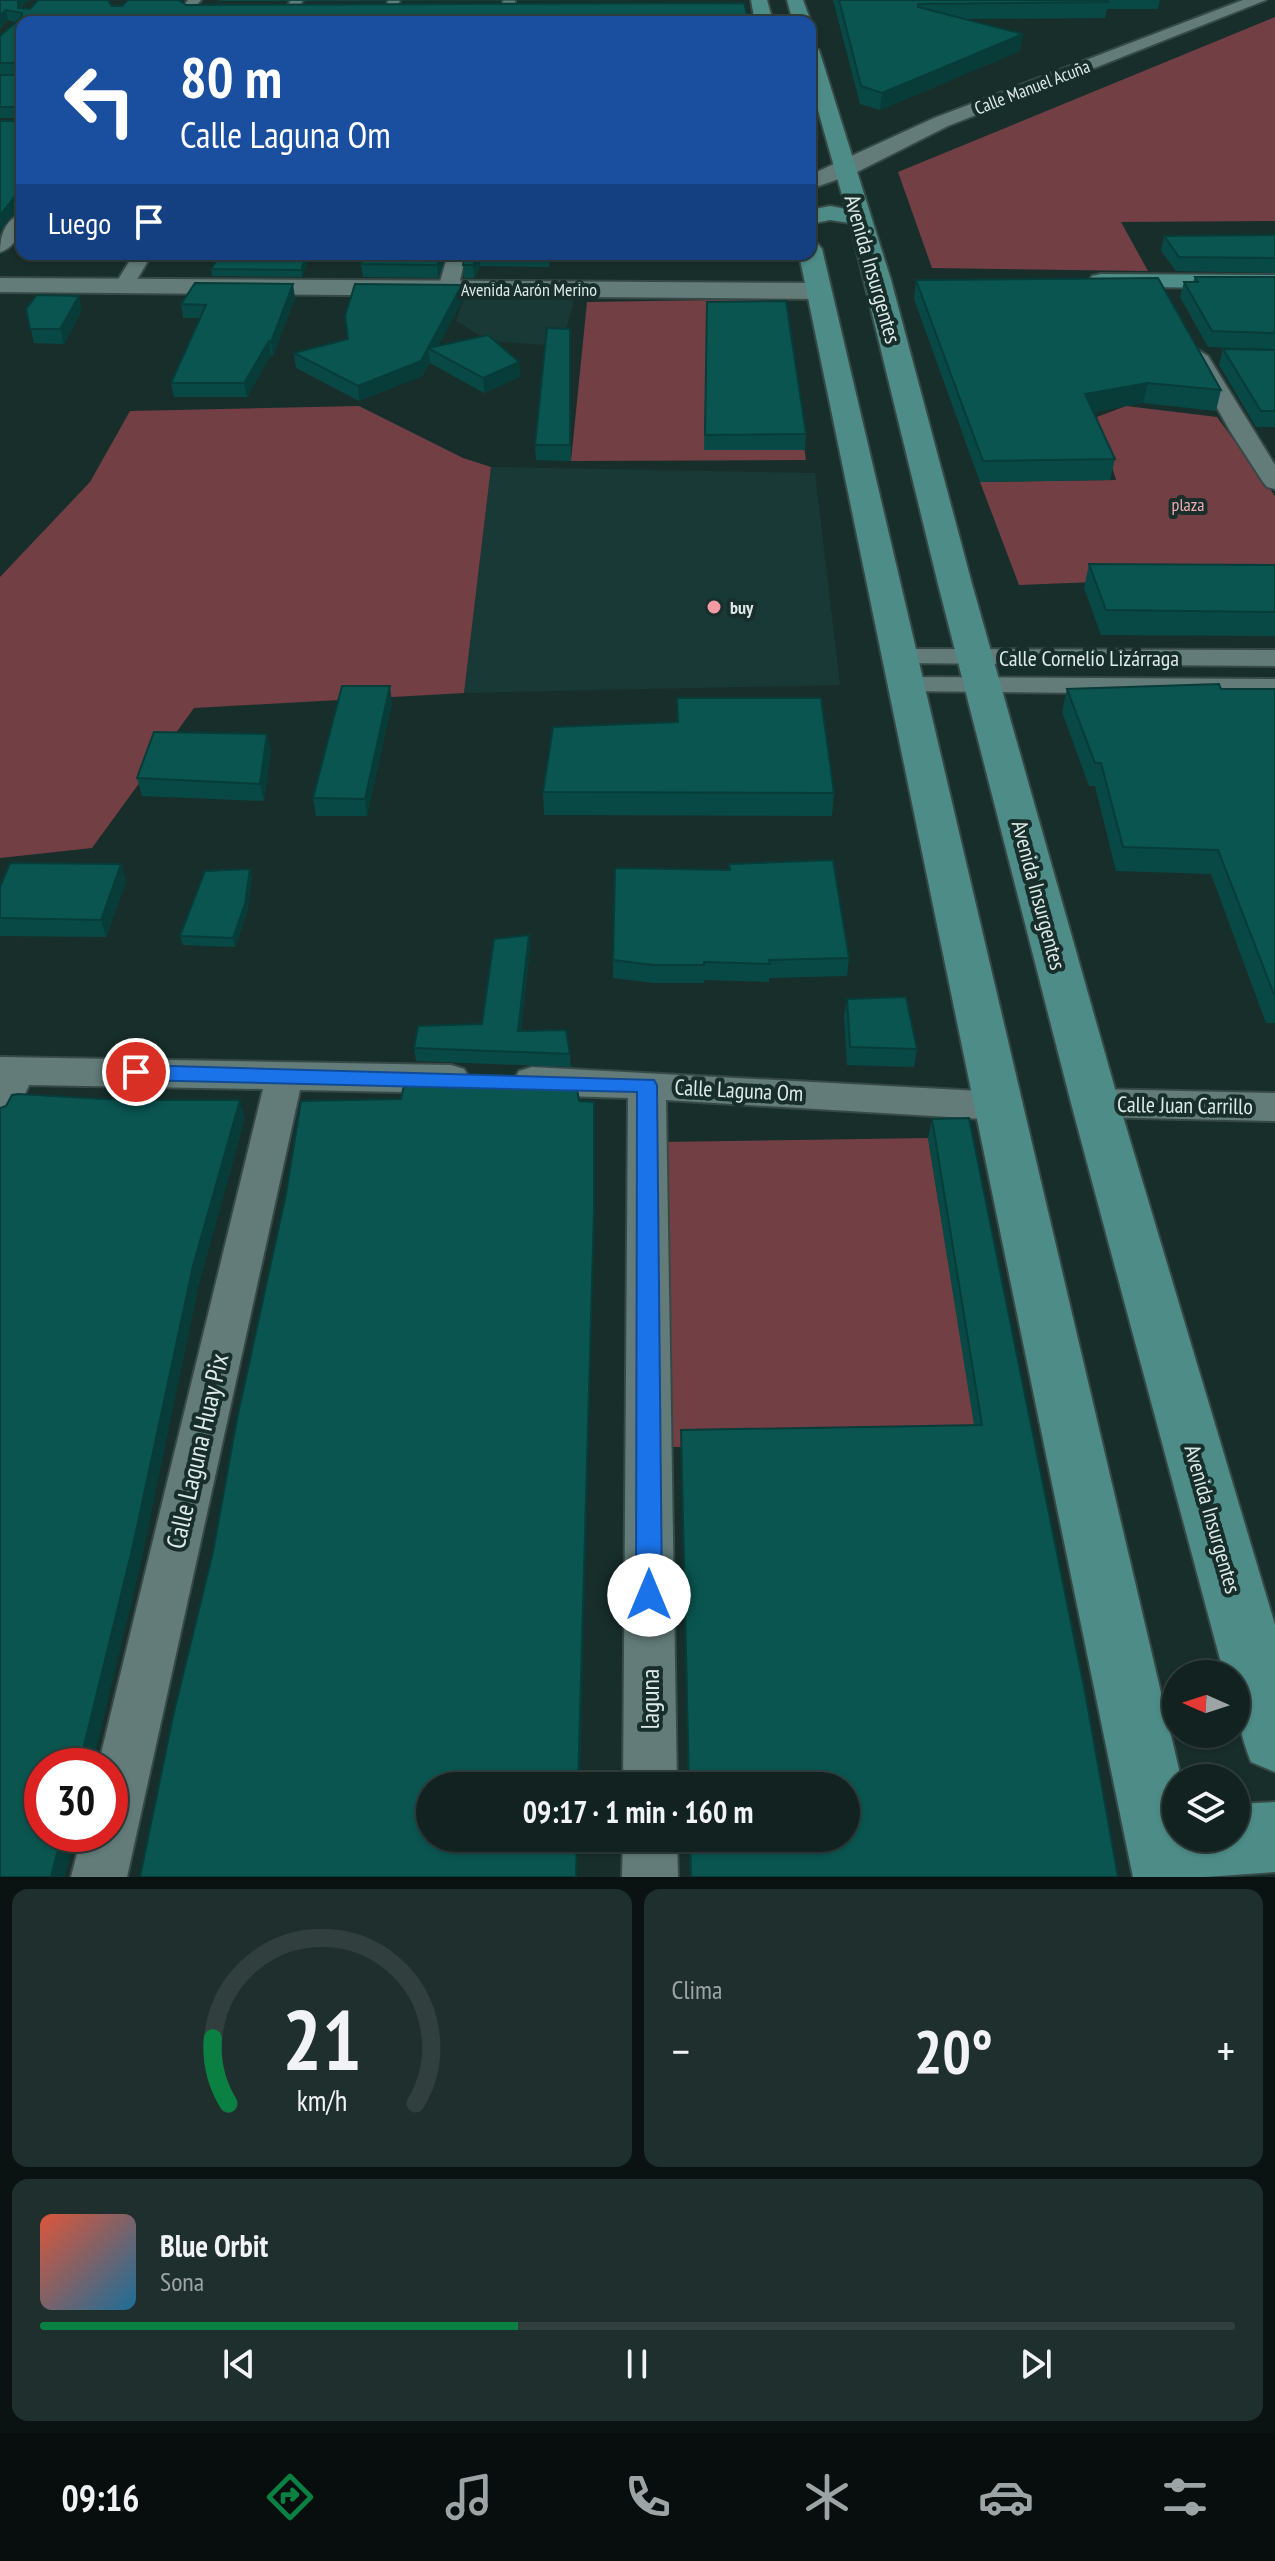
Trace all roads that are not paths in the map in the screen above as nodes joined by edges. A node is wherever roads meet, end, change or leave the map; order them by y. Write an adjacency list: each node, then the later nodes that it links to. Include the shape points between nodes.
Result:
1 (1258, 0): 8 (main road, Calle Manuel Acuña, via 941,122)
2 (298, 5): 3 (street)
3 (277, 8)
4 (492, 8): 6 (street)
5 (1275, 8): 8 (main road, Calle Manuel Acuña)
6 (513, 10)
7 (816, 75): 8 (main road, Avenida Insurgentes)
8 (843, 189): 9 (main road, via 827,203); 10 (main road, via 830,213); 19 (main road, Avenida Insurgentes)
9 (816, 200)
10 (816, 216)
11 (16, 226): 12 (street)
12 (0, 246)
13 (133, 272): 14 (main road, Avenida Aarón Merino); 15 (main road, Avenida Aarón Merino); 18 (main road, Avenida Aarón Merino)
14 (452, 273): 16 (main road, Avenida Aarón Merino)
15 (0, 274)
16 (815, 274): 19 (main road); 28 (main road)
17 (1275, 282): 21 (main road)
18 (0, 285)
19 (895, 286): 29 (main road, Avenida Insurgentes)
20 (1077, 286): 21 (main road)
21 (1164, 293): 22 (main road)
22 (1275, 294)
23 (1185, 331): 24 (street)
24 (1198, 356): 25 (street); 26 (street, via 1252,431)
25 (1229, 356)
26 (1275, 482)
27 (1275, 658): 29 (street, Calle Cornelio Lizárraga)
28 (905, 671): 29 (street, Calle Cornelio Lizárraga); 35 (main road)
29 (979, 671): 30 (street, Calle Cornelio Lizárraga); 34 (main road, Avenida Insurgentes)
30 (1275, 687)
31 (8, 1071): 32 (street, Calle Laguna Om); 37 (street)
32 (285, 1074): 33 (street, Calle Laguna Om); 39 (street, Calle Laguna Huay Pix)
33 (647, 1085): 35 (street, Calle Laguna Om); 40 (street, laguna)
34 (1095, 1103): 36 (street, Calle Juan Carrillo); 38 (main road, Avenida Insurgentes)
35 (999, 1106): 44 (main road)
36 (1275, 1107)
37 (0, 1112)
38 (1275, 1738)
39 (128, 1749)
40 (650, 1772)
41 (1275, 1837): 44 (main road)
42 (104, 1852): 45 (street, Calle Laguna Huay Pix)
43 (650, 1852): 46 (street)
44 (1165, 1859)
45 (99, 1877)
46 (650, 1877)

